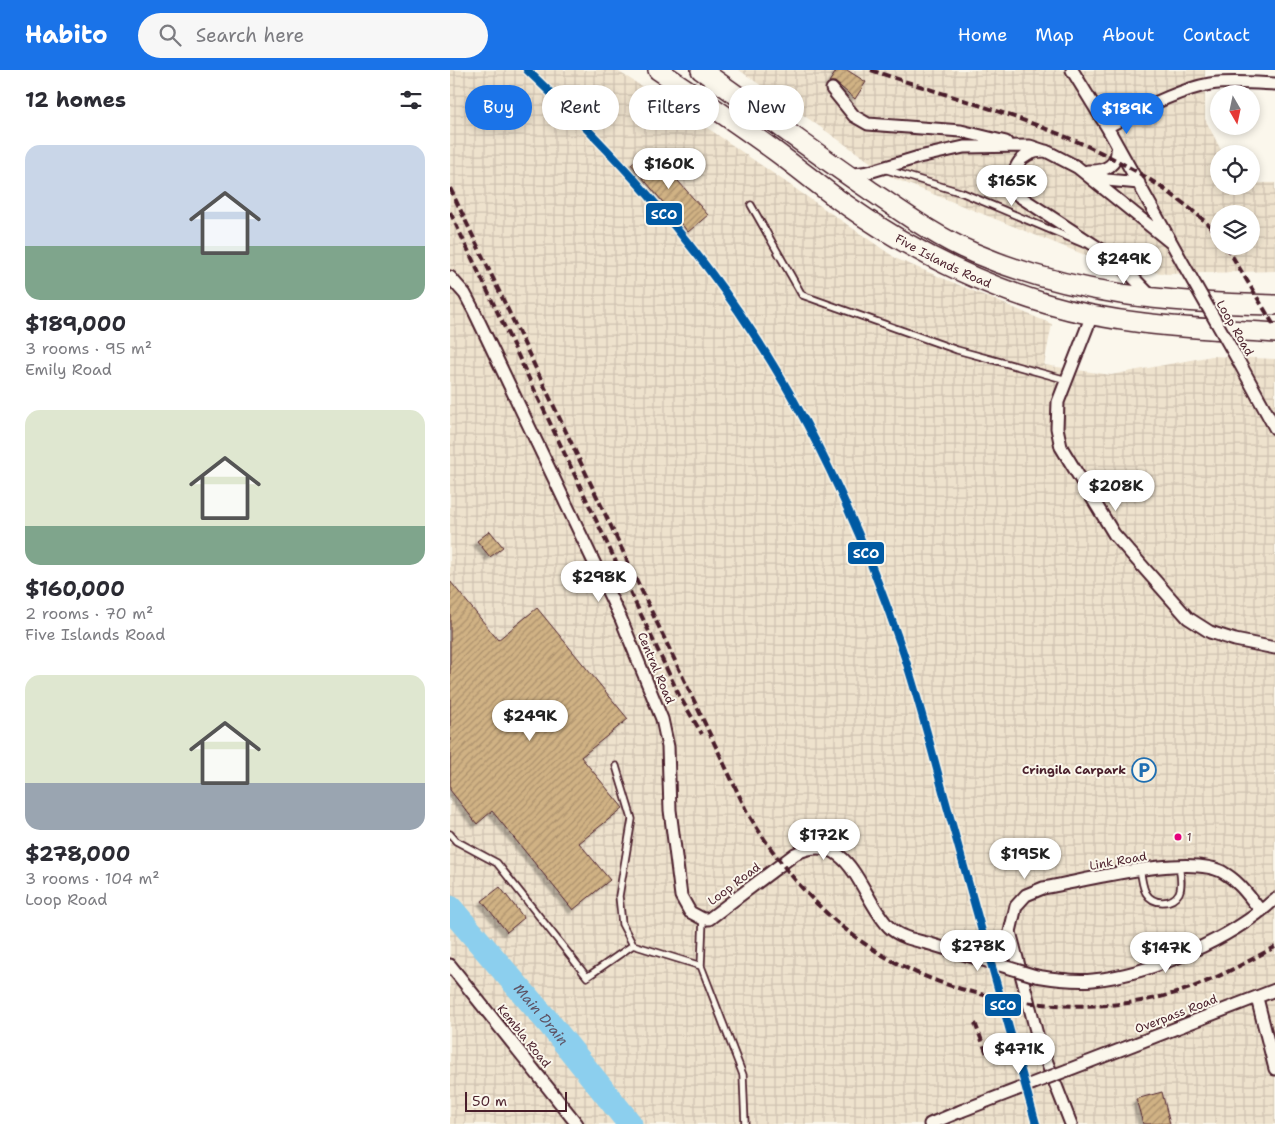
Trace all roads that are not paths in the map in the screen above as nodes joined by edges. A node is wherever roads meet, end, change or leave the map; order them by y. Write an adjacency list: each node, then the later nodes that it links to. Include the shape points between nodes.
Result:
1 (658, 70): 22 (main road, Five Islands Road, via 841,201 927,255 995,286)
2 (701, 70): 14 (main road, Five Islands Road)
3 (1072, 70): 6 (street, Loop Road)
4 (1275, 84): 6 (street, via 1204,86)
5 (832, 89): 7 (street, via 863,122 876,126)
6 (1107, 127): 8 (street, Loop Road)
7 (933, 129): 9 (street, via 961,131); 10 (street, via 950,132)
8 (1117, 144): 13 (street, via 1111,166 1100,171); 15 (street, Loop Road)
9 (1030, 146): 10 (street, Loop Road); 11 (street, Loop Road)
10 (985, 148): 12 (street, Loop Road, via 964,147)
11 (1048, 152): 13 (street, Loop Road); 18 (street, via 1033,153 1019,161 1013,175 1016,191 1031,205)
12 (882, 168): 14 (street, Loop Road); 18 (lane, via 963,193)
13 (1080, 168): 15 (street, via 1107,180); 17 (street, Loop Road)
14 (848, 175): 20 (main road, Five Islands Road, via 926,228 973,253 1075,286)
15 (1138, 183): 17 (street, Loop Road)
16 (751, 205): 24 (lane, via 802,295 957,350)
17 (1170, 242): 25 (street, Loop Road, bridge)
18 (1105, 252): 20 (street, via 1120,262)
19 (450, 277): 33 (street, Central Road, via 474,311 621,619 662,719 668,747 670,810 681,896 690,912)
20 (1156, 300): 21 (main road, Five Islands Road)
21 (1275, 305)
22 (1092, 315): 23 (main road, Five Islands Road, via 1153,325); 24 (street)
23 (1275, 333)
24 (1067, 380): 26 (street, via 1058,402 1057,428 1061,447 1114,534 1188,618 1210,632)
25 (1275, 428)
26 (1275, 648)
27 (616, 766): 34 (lane, via 632,819 619,896 622,924)
28 (450, 834): 34 (lane, via 456,841 496,863 587,977)
29 (1179, 865): 30 (street, Link Road); 30 (lane, via 1179,892 1170,901 1163,902 1148,896); 32 (street, Link Road, via 1202,866 1223,872)
30 (1140, 870): 43 (street, Link Road, via 1033,891 1020,901 1013,913 1010,932 1039,1042)
31 (1275, 899): 32 (street, Loop Road)
32 (1261, 911): 33 (street, Loop Road, bridge, via 1205,945 1135,972 1091,980 1052,979 898,934 874,908 846,860 831,849 821,847 795,854 716,915)
33 (703, 919): 36 (lane)
34 (633, 945): 36 (lane)
35 (450, 965): 40 (street, Kembla Road)
36 (701, 966): 41 (lane, via 743,1074)
37 (1275, 990): 38 (street, Overpass Road)
38 (1257, 998): 39 (street); 42 (street, Overpass Road, bridge)
39 (1275, 1069)
40 (577, 1124)
41 (745, 1124)
42 (930, 1124)
43 (1071, 1124)

